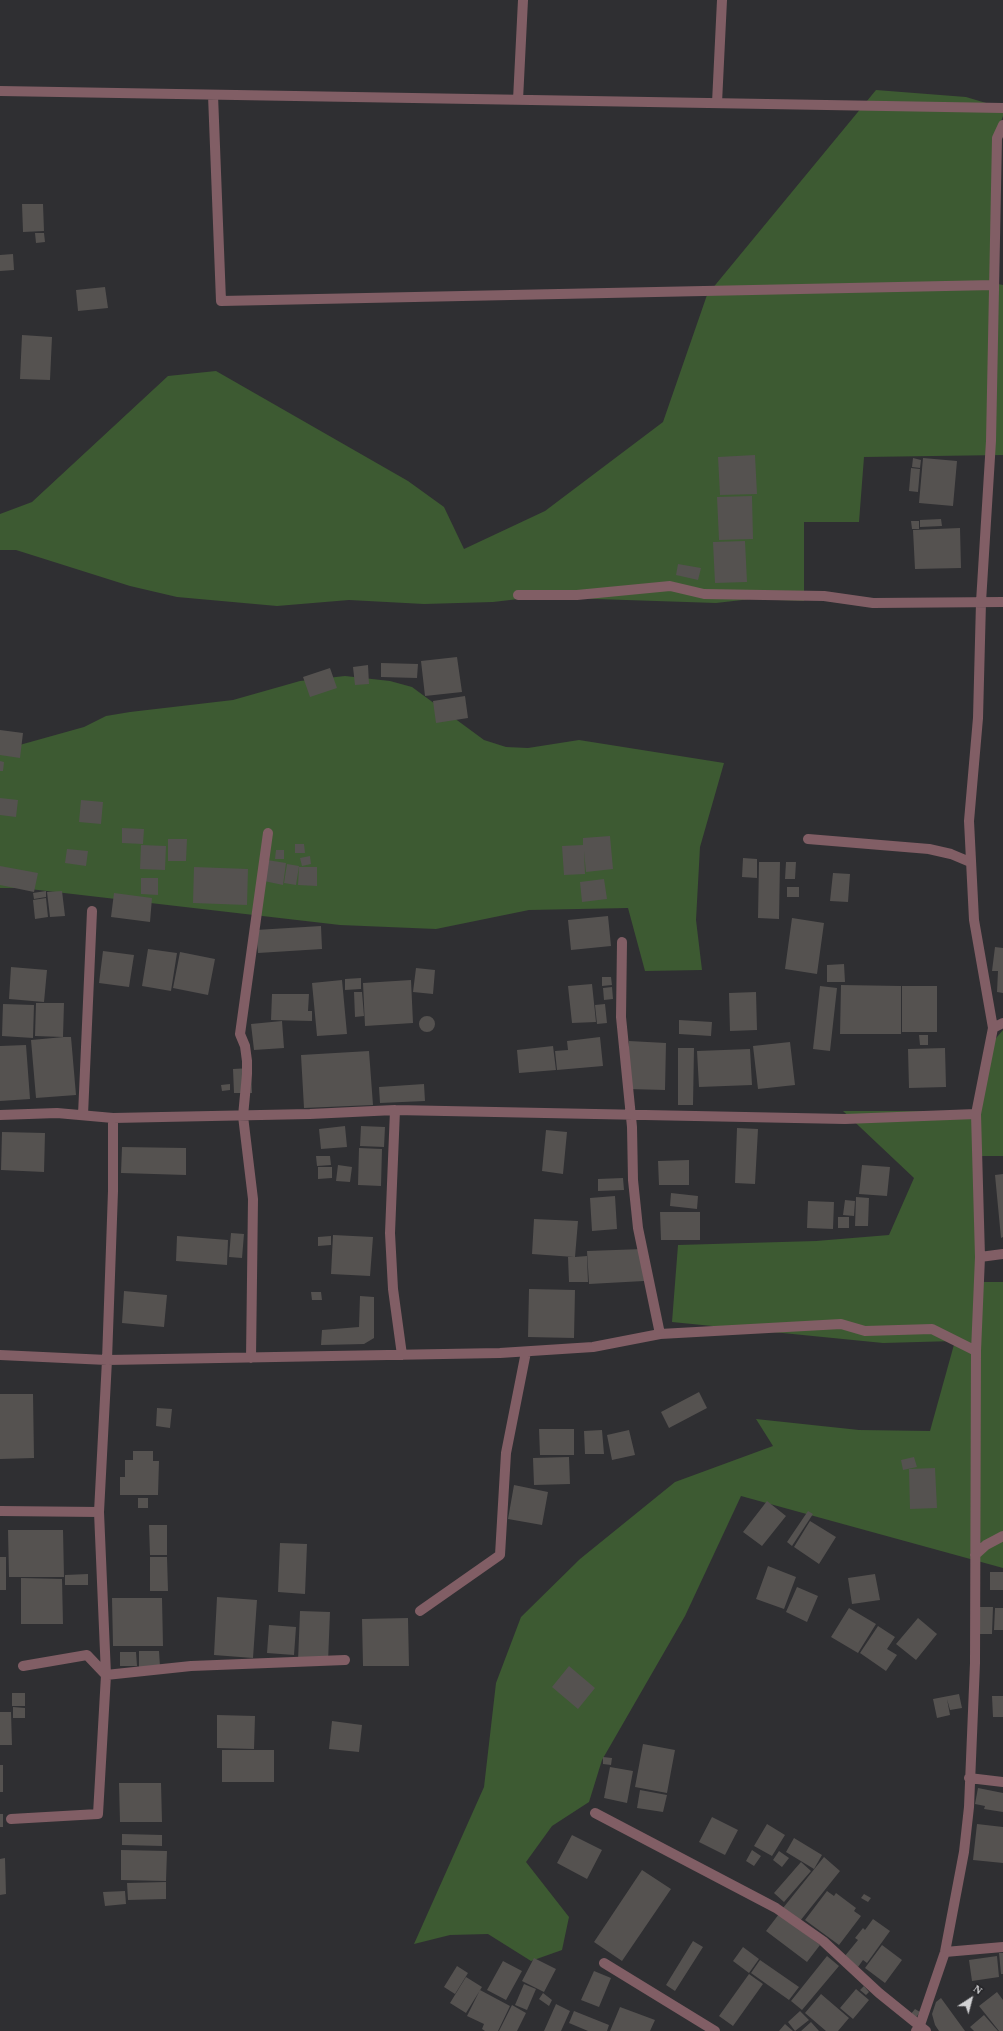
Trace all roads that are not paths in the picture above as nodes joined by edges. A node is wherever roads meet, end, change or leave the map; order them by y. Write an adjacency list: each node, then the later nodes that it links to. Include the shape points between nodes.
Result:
1 (523, 0): 5 (street)
2 (722, 0): 6 (street)
3 (0, 91): 4 (street)
4 (213, 94): 5 (street); 9 (street, via 221,301)
5 (518, 100): 6 (street)
6 (717, 103): 7 (street)
7 (1003, 108)
8 (1003, 125): 9 (street, via 997,138)
9 (994, 285): 11 (street, via 991,441)
10 (518, 594): 11 (street, via 577,595 670,586 704,594 824,596 873,603)
11 (981, 602): 12 (street); 15 (street, via 978,718 969,821)
12 (1003, 602)
13 (268, 833): 25 (street, via 240,1034 247,1061)
14 (808, 839): 15 (street, via 929,849)
15 (970, 862): 19 (street, via 974,920)
16 (92, 911): 23 (street)
17 (622, 942): 24 (street, via 621,1017)
18 (1003, 1023): 19 (street)
19 (993, 1028): 21 (street)
20 (395, 1110): 24 (street); 25 (street); 33 (street, via 390,1233 393,1289)
21 (976, 1114): 24 (street, via 846,1119); 28 (street)
22 (0, 1115): 23 (street)
23 (83, 1115): 26 (street)
24 (630, 1115): 29 (street, via 638,1228)
25 (242, 1116): 26 (street); 34 (street, via 253,1199)
26 (113, 1118): 35 (street)
27 (1003, 1254): 28 (street)
28 (980, 1257): 30 (street)
29 (660, 1334): 30 (street, via 841,1324 865,1331 932,1329); 31 (street, via 593,1347)
30 (976, 1351): 39 (street)
31 (526, 1352): 33 (street); 40 (street, via 506,1453 500,1555)
32 (0, 1355): 35 (street)
33 (402, 1355): 34 (street)
34 (251, 1358): 35 (street)
35 (107, 1360): 37 (street)
36 (0, 1511): 37 (street)
37 (100, 1512): 43 (street)
38 (1003, 1536): 39 (street, via 986,1544)
39 (975, 1555): 44 (street, via 975,1663)
40 (420, 1611)
41 (345, 1660): 43 (street, via 191,1666)
42 (24, 1666): 43 (street, via 87,1655)
43 (106, 1675): 47 (street, via 98,1814)
44 (969, 1778): 45 (street); 49 (street, via 964,1852)
45 (1003, 1782)
46 (595, 1812): 51 (street, via 776,1908 822,1941)
47 (11, 1818)
48 (1003, 1947): 49 (street)
49 (945, 1952): 51 (street)
50 (604, 1963): 52 (street)
51 (921, 2029)
52 (715, 2031)

